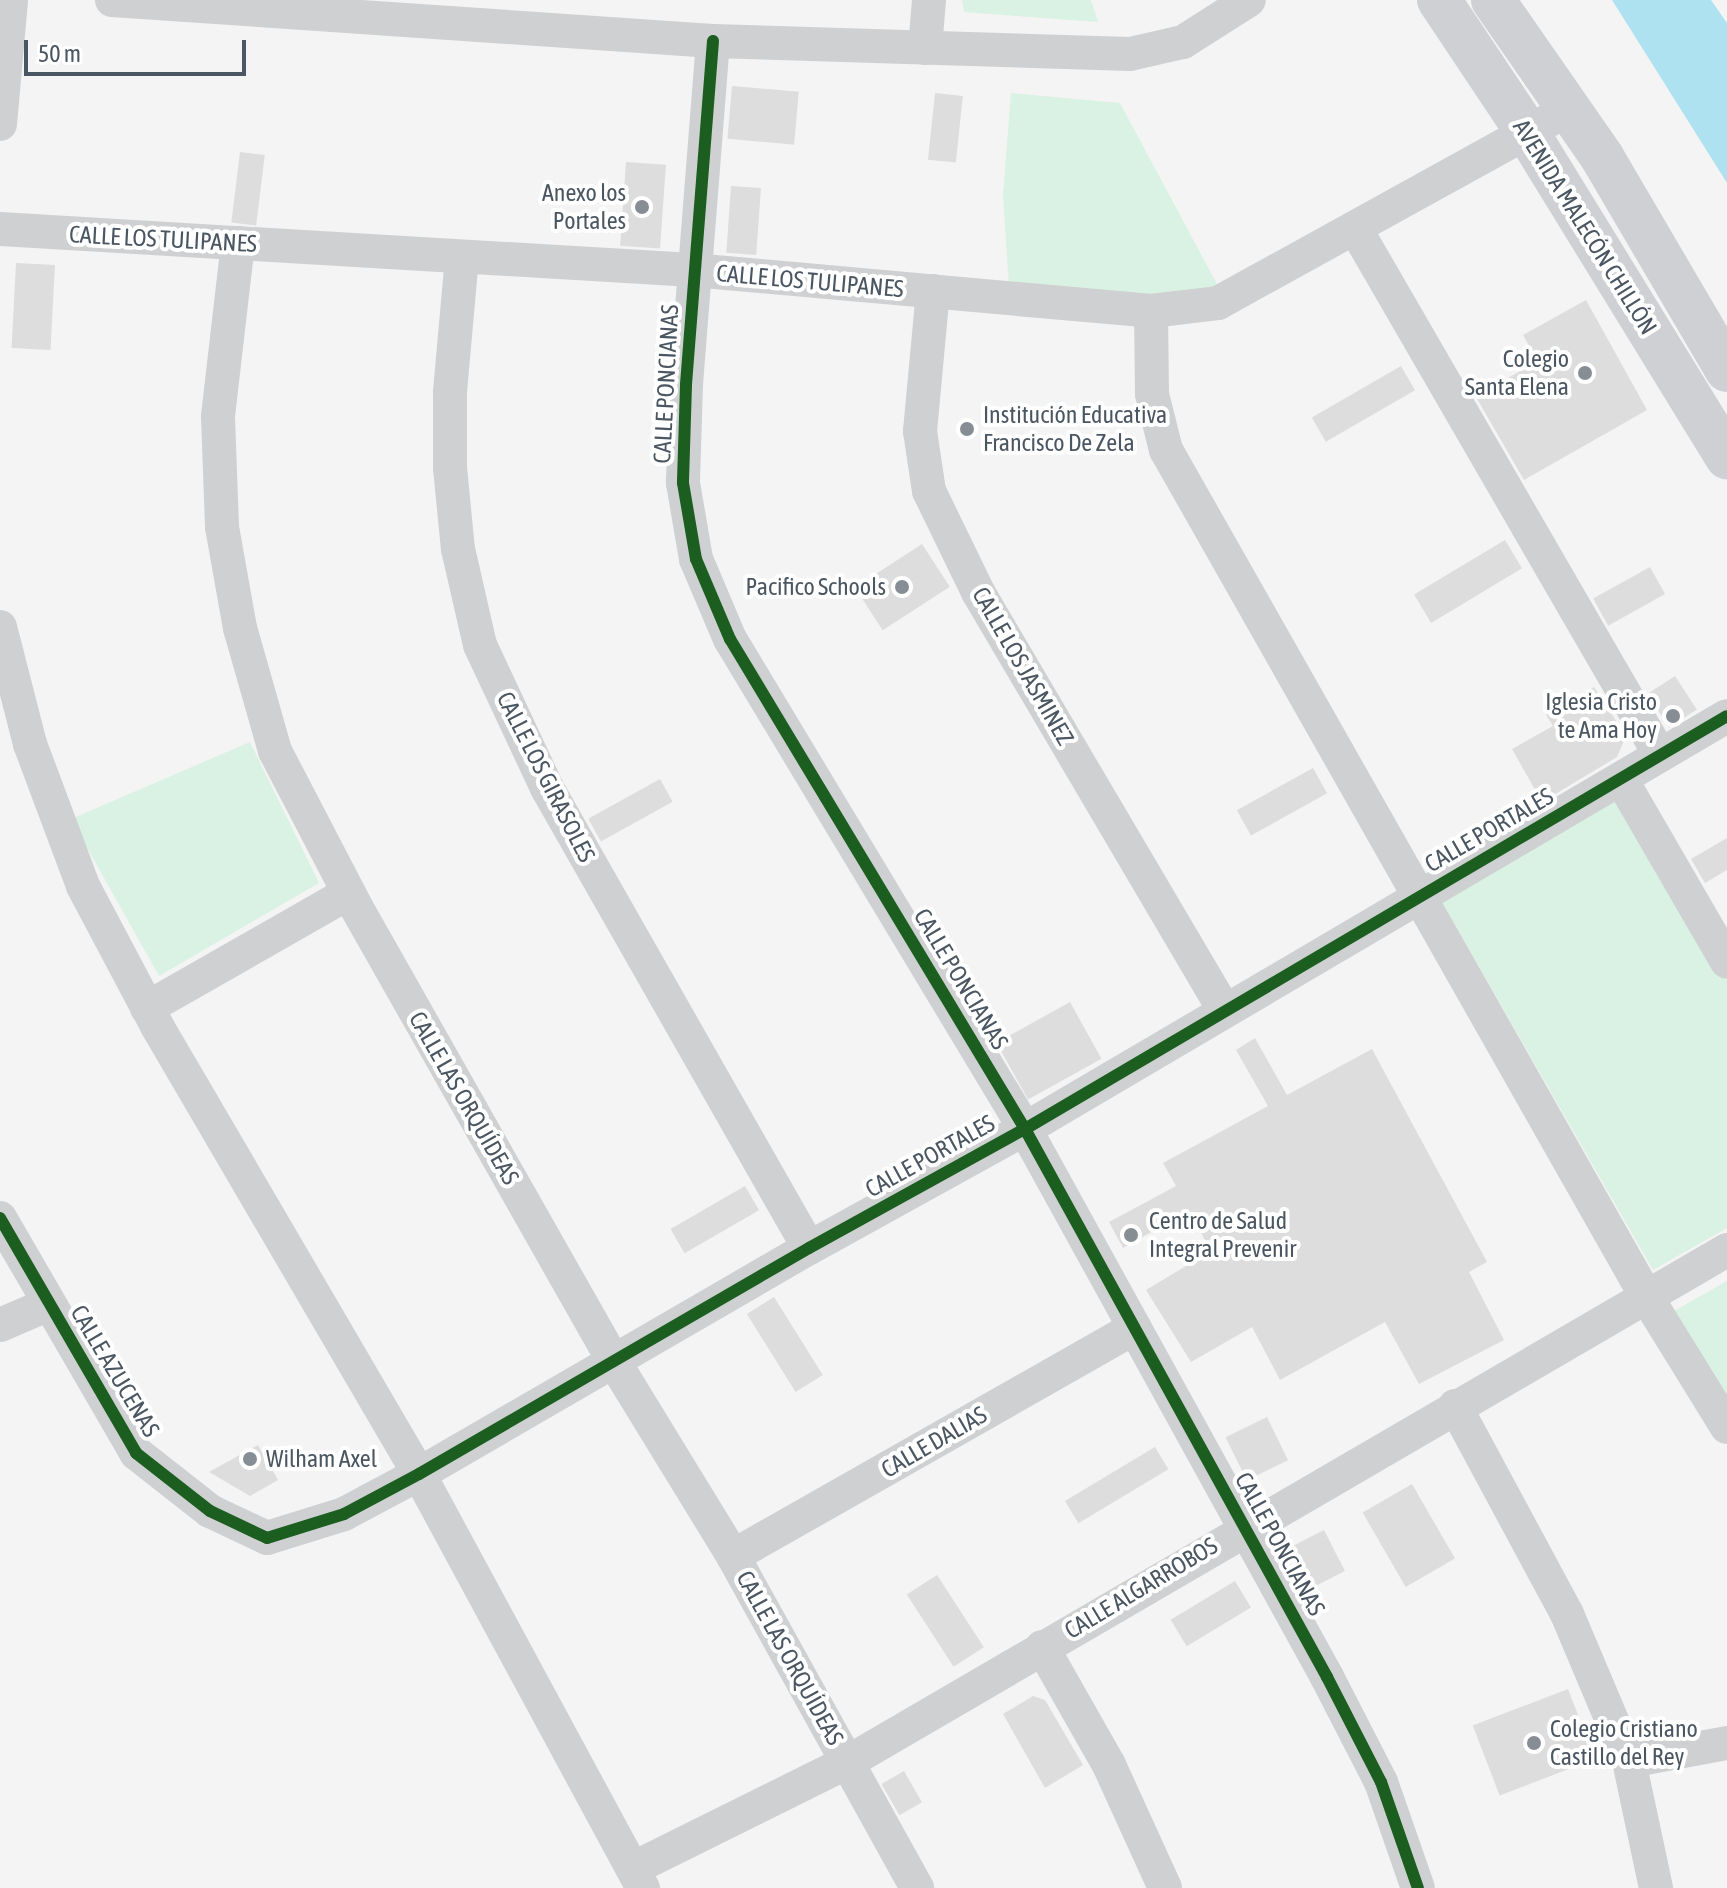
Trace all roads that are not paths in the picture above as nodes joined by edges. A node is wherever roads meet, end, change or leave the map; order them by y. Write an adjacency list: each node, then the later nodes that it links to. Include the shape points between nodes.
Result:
1 (11, 0): 10 (street)
2 (112, 0): 7 (street)
3 (929, 0): 8 (street)
4 (1439, 0): 11 (main road, AVENIDA MALECÓN CHILLÓN)
5 (1493, 0): 9 (main road, AVENIDA MALECÓN CHILLÓN)
6 (1227, 6): 8 (street, via 1183,42 1130,54)
7 (713, 41): 8 (street); 16 (street, CALLE PONCIANAS)
8 (925, 48)
9 (1569, 109): 11 (street, CALLE LOS TULIPANES); 19 (main road, AVENIDA MALECÓN CHILLÓN)
10 (0, 124)
11 (1527, 132): 12 (street, CALLE LOS TULIPANES); 20 (main road, AVENIDA MALECÓN CHILLÓN)
12 (1355, 228): 18 (street, CALLE LOS TULIPANES, via 1218,303); 23 (street)
13 (0, 229): 14 (street, CALLE LOS TULIPANES)
14 (238, 243): 15 (street, CALLE LOS TULIPANES); 25 (street, CALLE LAS ORQUÍDEAS, via 218,417 222,527 240,628 275,751)
15 (462, 257): 16 (street, CALLE LOS TULIPANES); 32 (street, CALLE LOS GIRASOLES, via 450,392 450,468 458,549 480,645 547,788)
16 (693, 270): 17 (street, CALLE LOS TULIPANES); 30 (street, CALLE PONCIANAS, via 683,483 696,559 730,639)
17 (933, 291): 18 (street, CALLE LOS TULIPANES); 29 (street, CALLE LOS JASMINEZ, via 920,431 929,491 978,592)
18 (1151, 311): 26 (street, via 1152,394 1166,450)
19 (1727, 370)
20 (1727, 457)
21 (0, 627): 28 (street, via 30,744 83,886)
22 (1727, 716): 23 (street, CALLE PORTALES)
23 (1660, 755): 24 (street, CALLE PORTALES)
24 (1621, 779): 26 (street, CALLE PORTALES); 27 (street)
25 (349, 893): 28 (street); 38 (street, CALLE LAS ORQUÍDEAS)
26 (1420, 895): 29 (street, CALLE PORTALES); 34 (street)
27 (1727, 962)
28 (147, 1008): 41 (street)
29 (1225, 1011): 30 (street, CALLE PORTALES)
30 (1025, 1129): 32 (street, CALLE PORTALES); 37 (street, CALLE PONCIANAS)
31 (0, 1218): 35 (street, CALLE AZUCENAS)
32 (809, 1248): 38 (street, CALLE PORTALES)
33 (1727, 1250): 34 (street, CALLE ALGARROBOS)
34 (1646, 1296): 39 (street, CALLE ALGARROBOS); 40 (street)
35 (49, 1304): 36 (street); 43 (street, CALLE AZUCENAS, via 136,1453 210,1511)
36 (0, 1325)
37 (1135, 1328): 42 (street, CALLE PONCIANAS); 44 (street, CALLE DALIAS)
38 (613, 1360): 41 (street, CALLE PORTALES); 44 (street, CALLE LAS ORQUÍDEAS)
39 (1455, 1406): 42 (street, CALLE ALGARROBOS); 47 (street, via 1567,1614)
40 (1727, 1427)
41 (419, 1474): 43 (street, CALLE PORTALES, via 344,1514); 49 (street)
42 (1245, 1526): 45 (street, CALLE ALGARROBOS); 52 (street, CALLE PONCIANAS, via 1381,1782)
43 (267, 1538)
44 (733, 1556): 48 (street, CALLE LAS ORQUÍDEAS)
45 (1042, 1647): 48 (street, CALLE ALGARROBOS); 51 (street, via 1109,1765)
46 (1727, 1743): 47 (street)
47 (1629, 1761): 53 (street)
48 (848, 1762): 49 (street, CALLE ALGARROBOS); 50 (street, CALLE LAS ORQUÍDEAS)
49 (643, 1881)
50 (917, 1888)
51 (1165, 1888)
52 (1418, 1888)
53 (1656, 1888)

